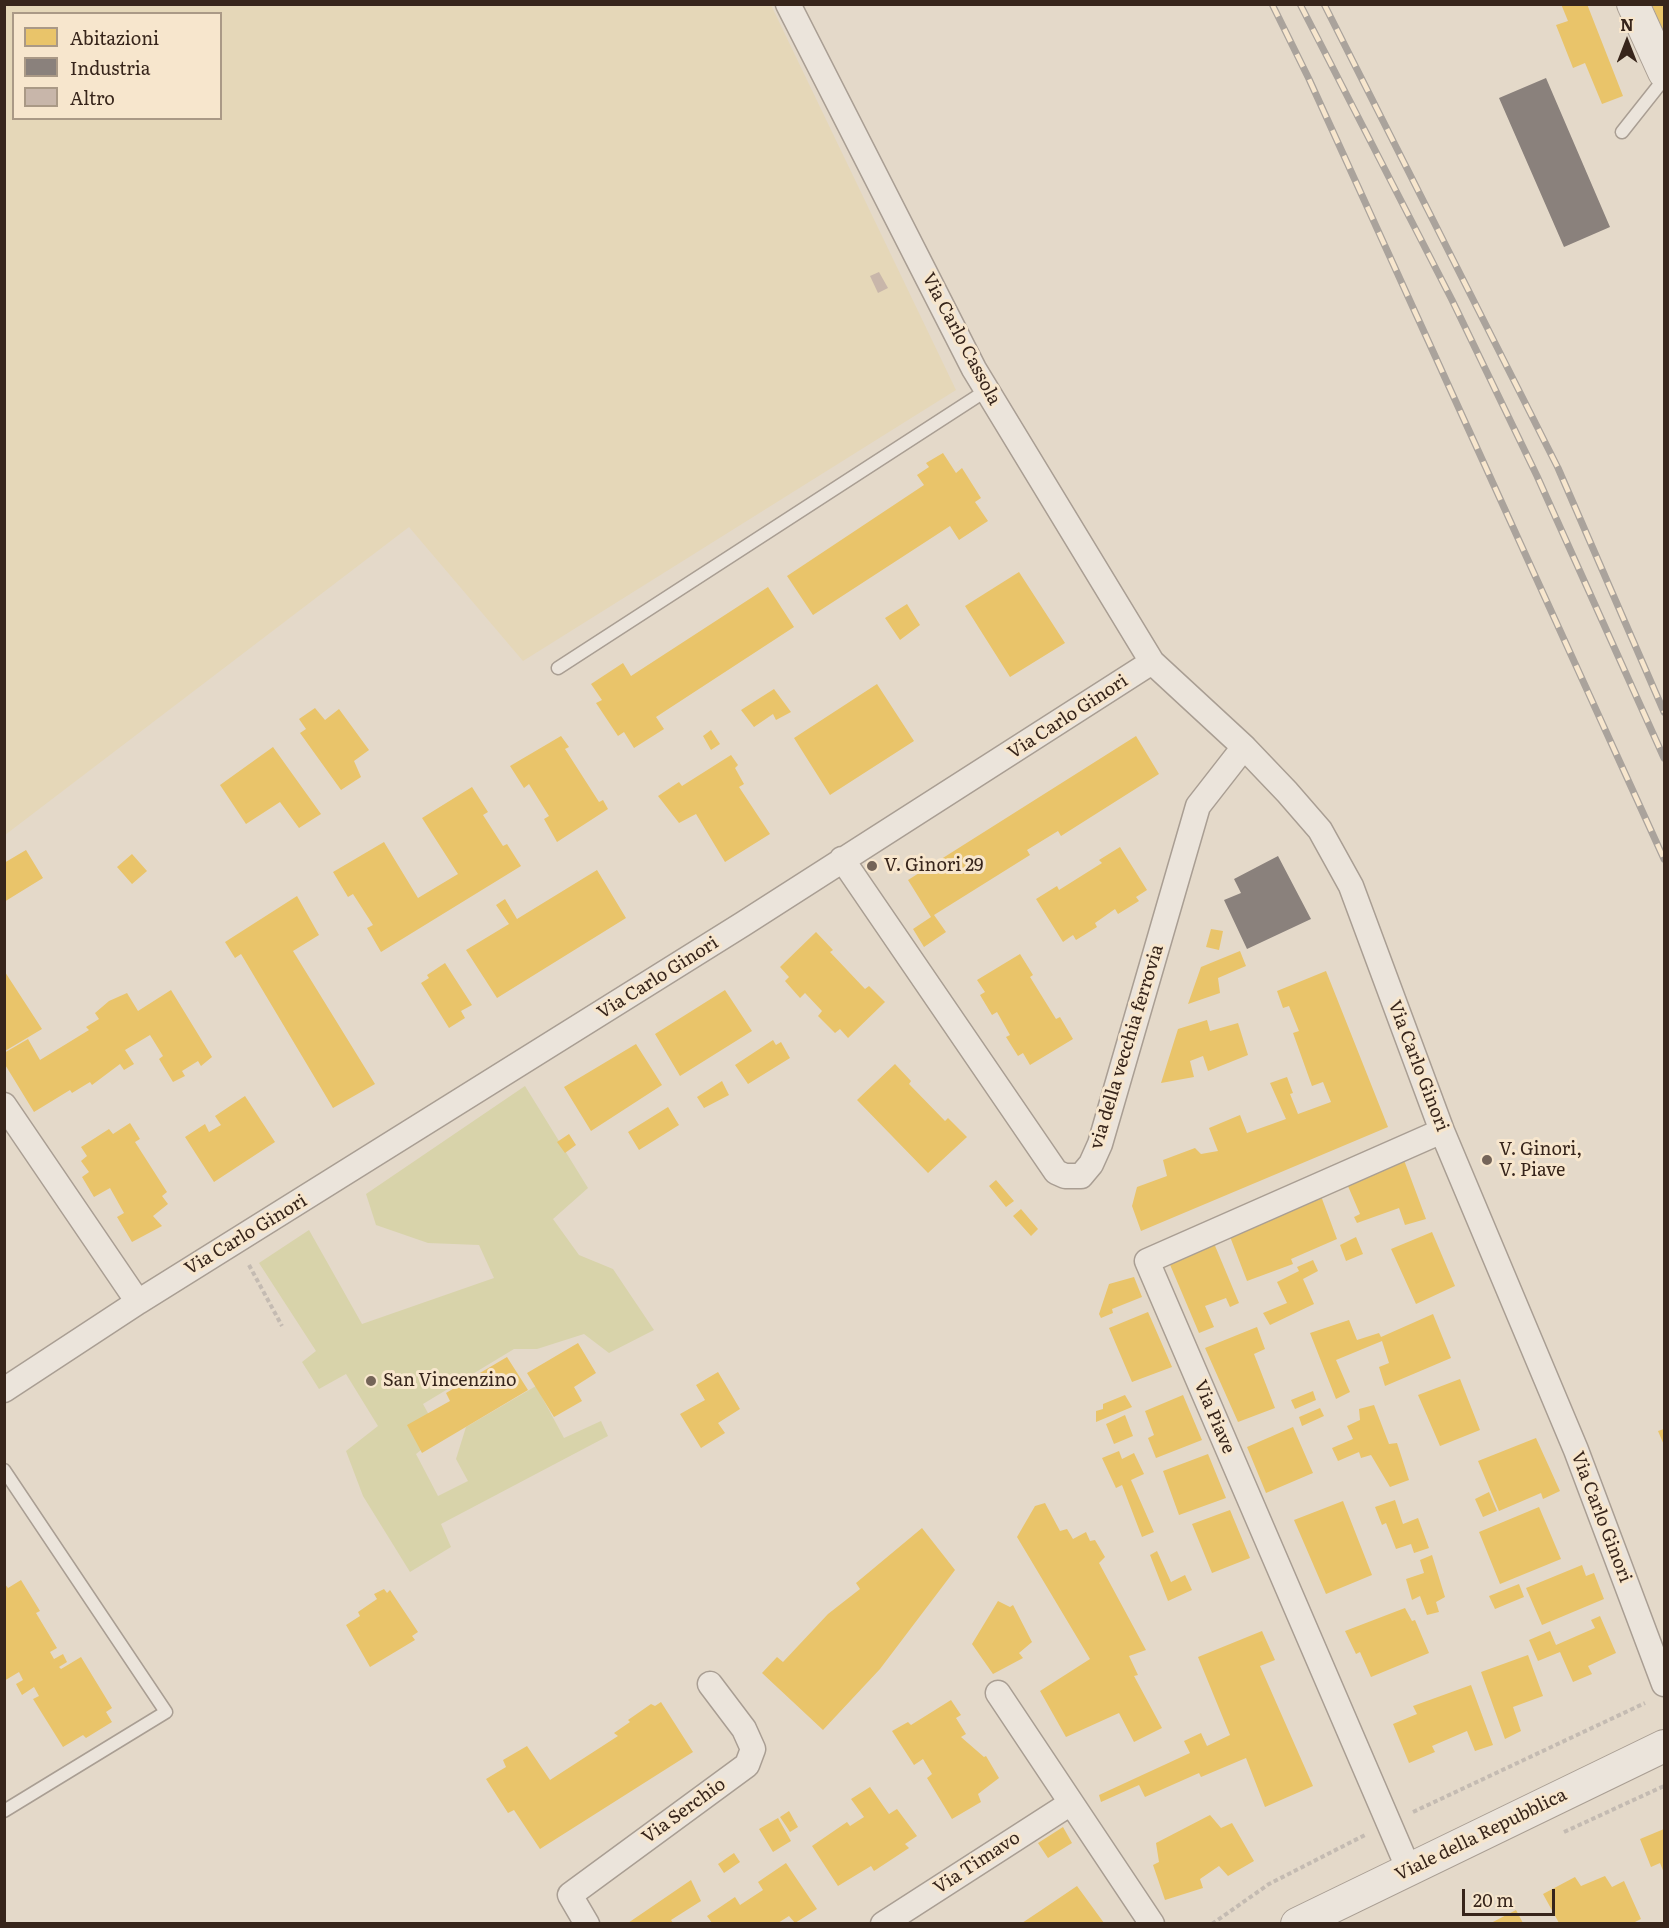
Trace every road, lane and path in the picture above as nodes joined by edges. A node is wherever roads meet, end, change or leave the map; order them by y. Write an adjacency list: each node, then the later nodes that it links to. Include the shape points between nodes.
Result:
1 (788, 4): 6 (street, Via Carlo Cassola)
2 (1634, 4): 3 (street)
3 (1665, 72)
4 (1665, 80): 5 (lane)
5 (1622, 132)
6 (987, 390): 7 (street, Via Carlo Cassola); 8 (lane)
7 (1152, 662): 9 (street, Via Carlo Ginori); 10 (street, Via Carlo Ginori)
8 (558, 668)
9 (1244, 747): 10 (street, via della vecchia ferrovia, via 1198,806 1100,1144 1082,1176 1056,1172); 12 (street, Via Carlo Ginori, via 1320,830 1351,886)
10 (842, 859): 13 (street, Via Carlo Ginori)
11 (4, 1105): 14 (street)
12 (1442, 1131): 19 (street, Via Carlo Ginori, via 1576,1450); 24 (street, Via Piave, via 1147,1261)
13 (236, 1241): 14 (street, Via Carlo Ginori); 15 (path)
14 (138, 1302): 16 (street, Via Carlo Ginori)
15 (282, 1326)
16 (4, 1390)
17 (4, 1470): 23 (lane, via 166,1712)
18 (710, 1684): 26 (street, Via Serchio, via 744,1729 753,1749 747,1765 570,1895)
19 (1659, 1691): 24 (path)
20 (998, 1693): 22 (street)
21 (1665, 1746): 25 (street, Viale della Repubblica)
22 (1071, 1803): 27 (street, Via Timavo); 28 (street)
23 (4, 1811)
24 (1389, 1823): 25 (street, Via Piave); 29 (path, via 1269,1884)
25 (1409, 1870): 30 (street, Viale della Repubblica)
26 (587, 1923)
27 (883, 1923)
28 (1152, 1923)
29 (1212, 1923)
30 (1297, 1923)

